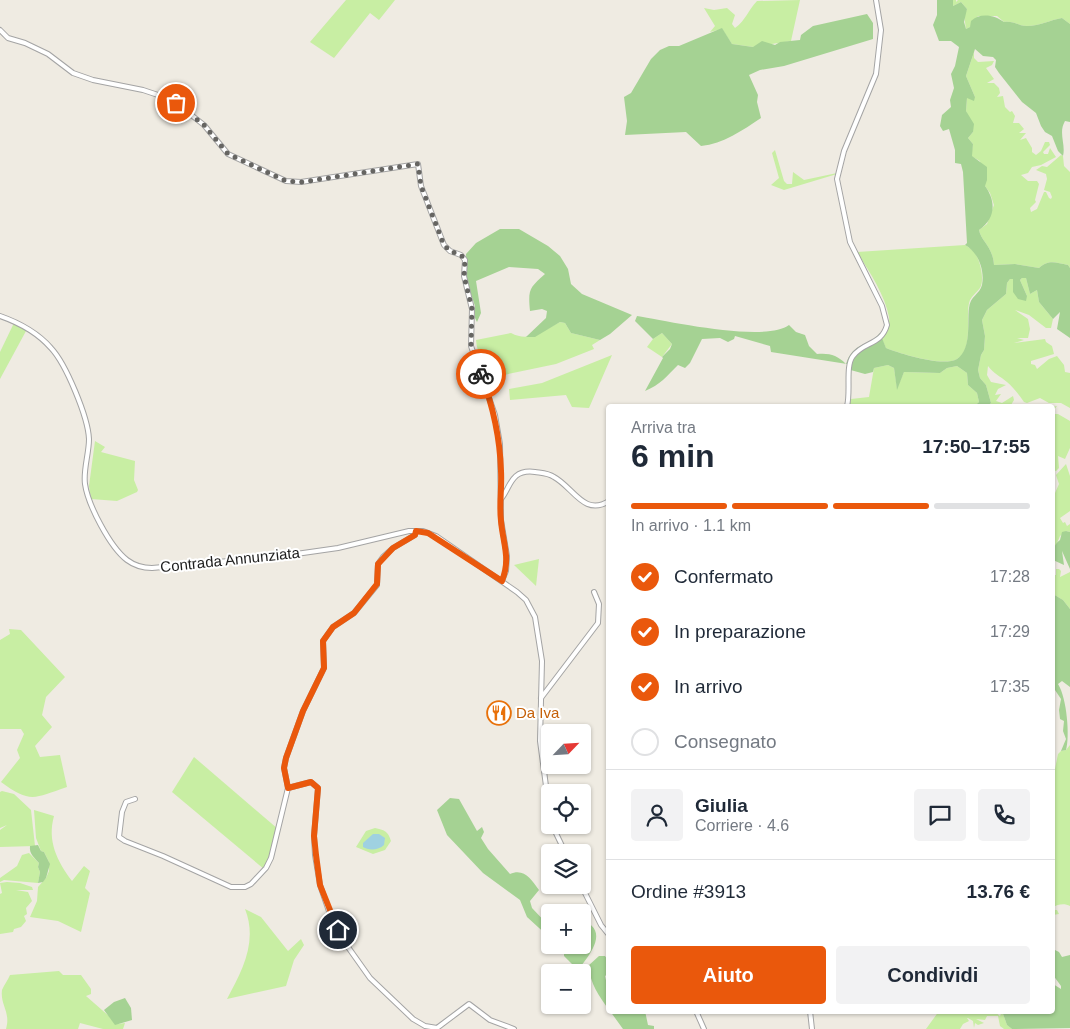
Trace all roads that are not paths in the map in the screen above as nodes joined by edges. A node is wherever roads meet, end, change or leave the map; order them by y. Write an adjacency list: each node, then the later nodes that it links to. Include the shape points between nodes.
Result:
1 (876, 0): 4 (street, via 880,30 876,74 844,151 837,179 850,242 882,306 887,325 881,337 860,350 849,362)
2 (0, 30): 5 (street, via 8,38 48,54 79,76 143,90 176,103 204,125 223,151 286,181 302,182 418,164 421,186 444,245 465,260 464,276 472,309 471,346 495,414 500,444)
3 (0, 316): 7 (street, Contrada Annunziata, via 24,325 52,348 68,377 84,410 89,438 85,483 89,503 118,551 135,565 152,568 282,556)
4 (848, 404)
5 (501, 499): 6 (street, via 515,477 531,472 556,478 590,506); 8 (street, via 502,530 508,556)
6 (606, 503)
7 (416, 531): 8 (street, Contrada Annunziata, via 436,536); 12 (street, via 415,535 383,557 378,564 377,584 354,613 333,627 323,641 324,668 303,711 286,758 284,768)
8 (502, 581): 10 (street, via 526,600 536,617 542,661)
9 (594, 592): 10 (street, via 599,604 598,623)
10 (541, 698): 11 (street, via 540,741)
11 (546, 784)
12 (288, 788): 13 (street, via 271,858 266,868 245,888 231,887 120,837 124,804); 18 (street, via 311,782 318,788 314,836 320,885 342,940 370,978 413,1019 425,1026 437,1028 469,1004 490,1020)
13 (135, 799)
14 (586, 894): 15 (street)
15 (606, 931)
16 (697, 1014): 19 (street)
17 (810, 1014): 20 (street)
18 (514, 1029)
19 (704, 1029)
20 (812, 1029)

